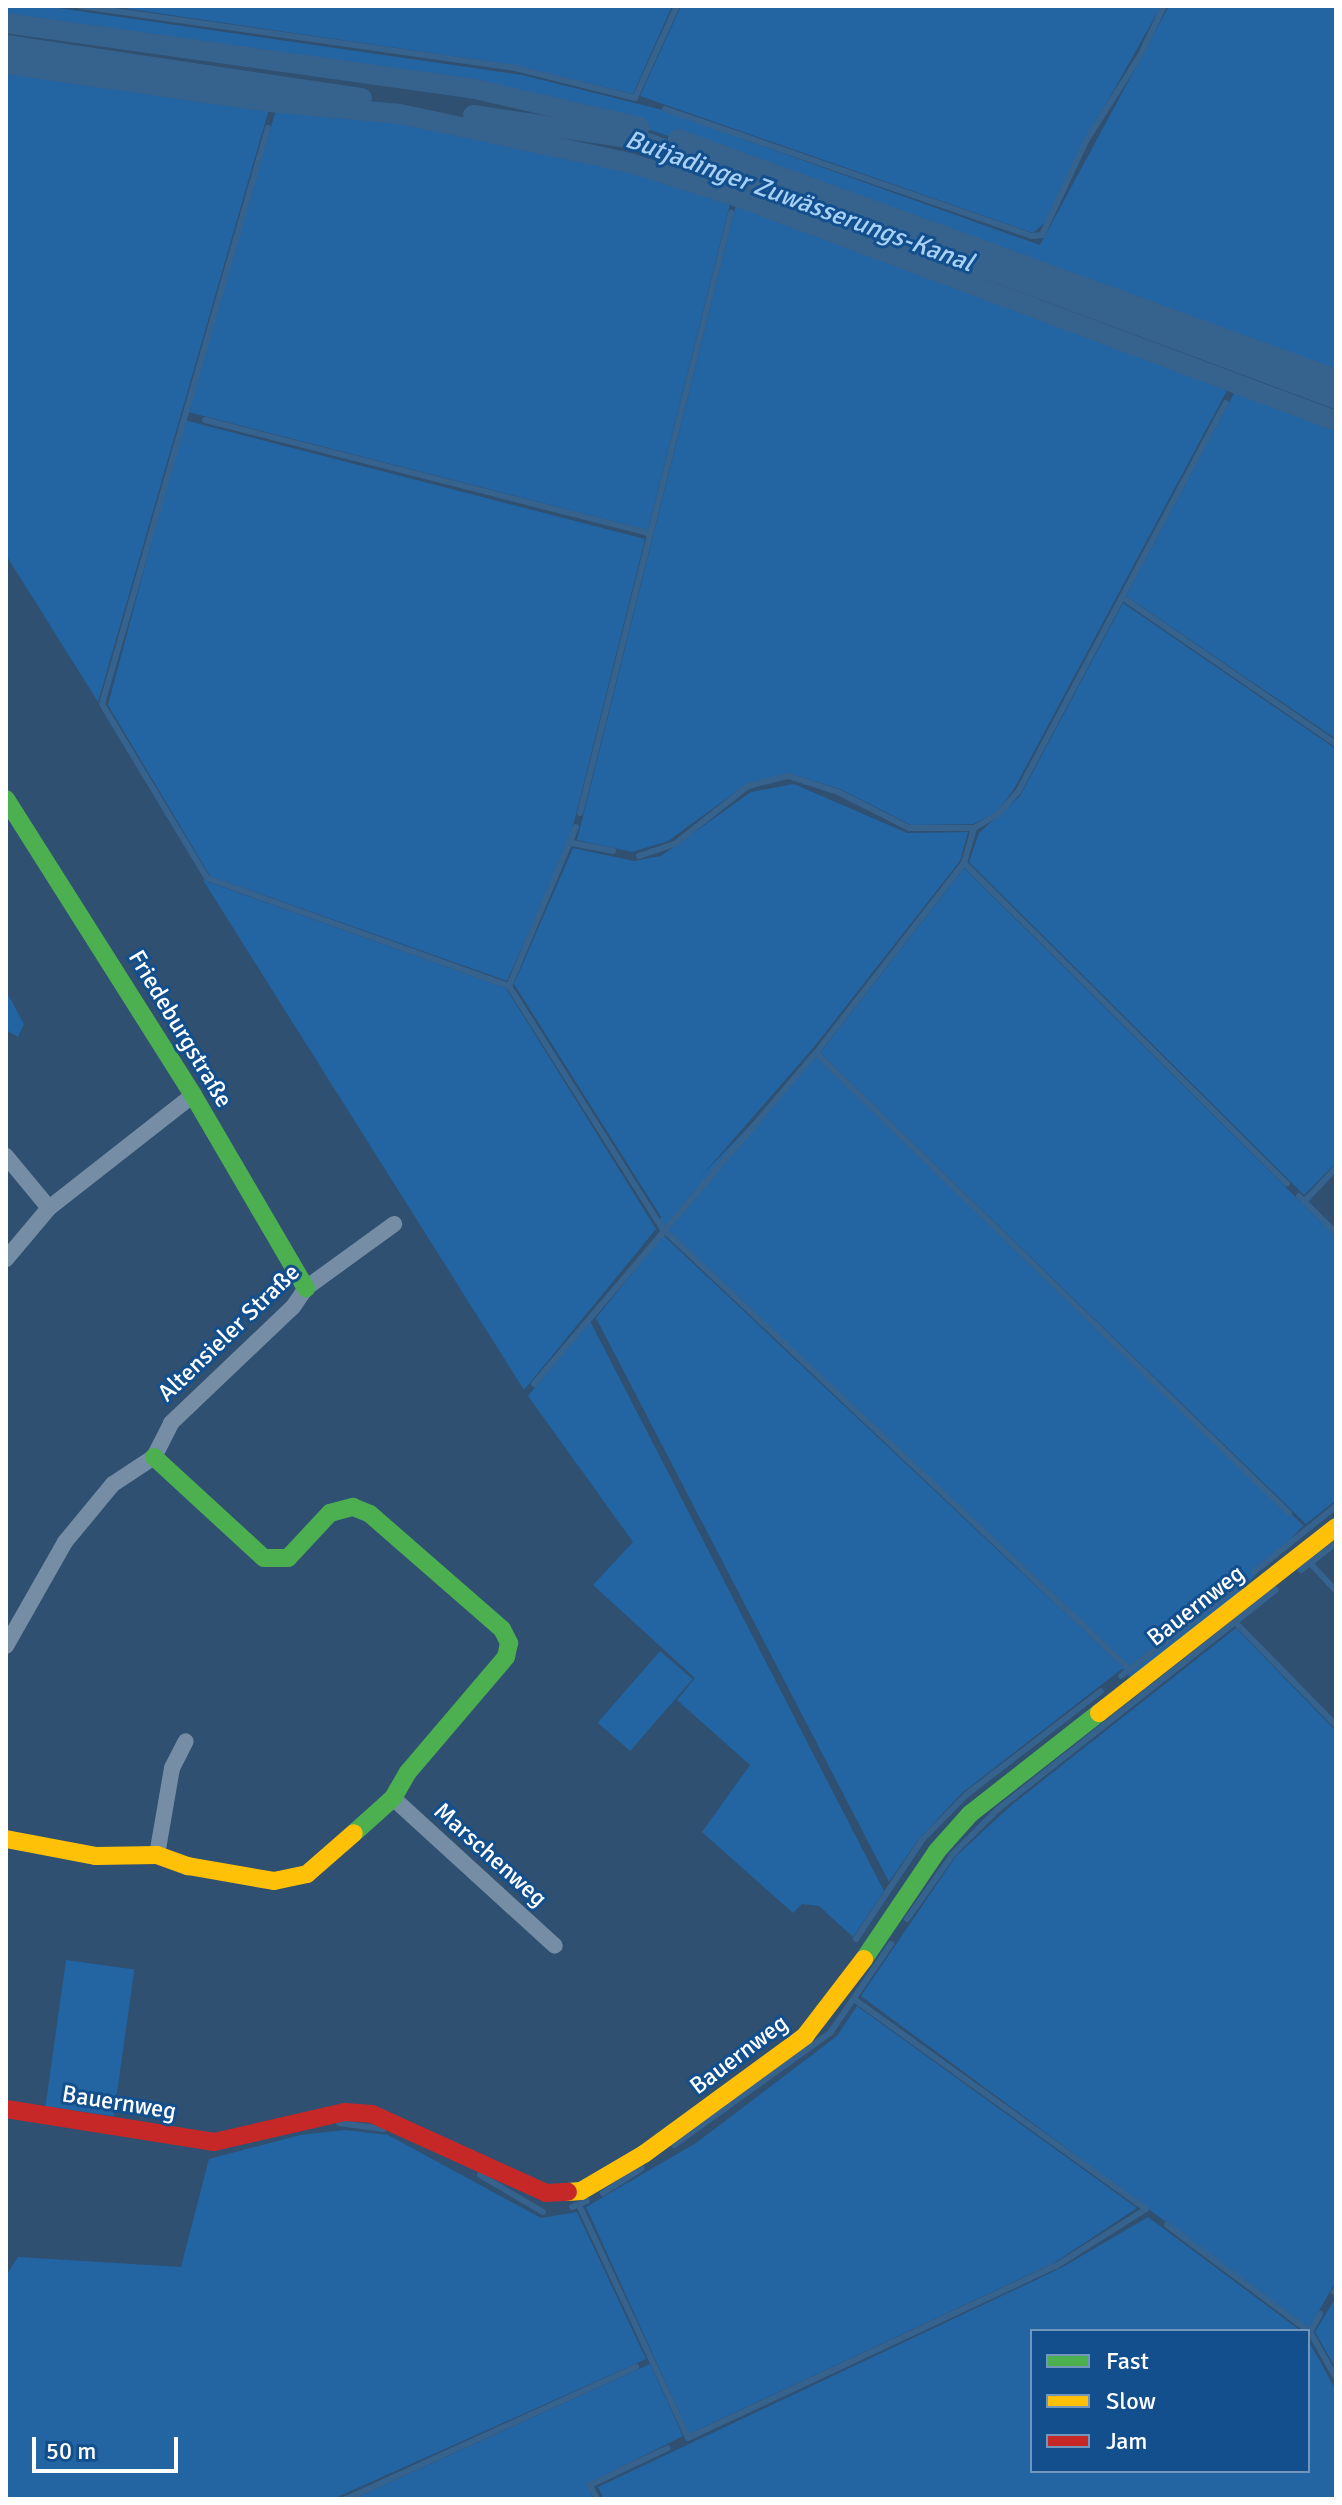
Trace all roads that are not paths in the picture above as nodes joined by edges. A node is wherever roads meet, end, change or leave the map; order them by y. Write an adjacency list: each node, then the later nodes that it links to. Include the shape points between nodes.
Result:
1 (6, 799): 2 (street, Friedeburgstraße)
2 (193, 1095): 4 (street); 7 (street, Friedeburgstraße)
3 (6, 1156): 4 (street)
4 (49, 1208): 6 (street)
5 (394, 1224): 7 (street, Altensieler Straße)
6 (6, 1259)
7 (306, 1288): 8 (street, Altensieler Straße, via 293,1307 171,1423)
8 (154, 1457): 10 (street, Altensieler Straße, via 113,1484); 13 (street, via 264,1558 288,1558 330,1513 353,1507 370,1514 502,1629 509,1643 506,1657 408,1772)
9 (1336, 1527): 17 (street, Bauernweg, via 970,1814 937,1851 829,2011 805,2036 644,2154 581,2191 546,2193 372,2114 345,2112 214,2142)
10 (12, 1619): 11 (street, Altensieler Straße)
11 (6, 1646)
12 (186, 1741): 15 (street, via 172,1768)
13 (393, 1798): 15 (street, via 307,1874 274,1881 188,1866); 16 (street, Marschenweg)
14 (6, 1839): 15 (street, via 96,1856)
15 (157, 1855)
16 (555, 1946)
17 (6, 2109)

